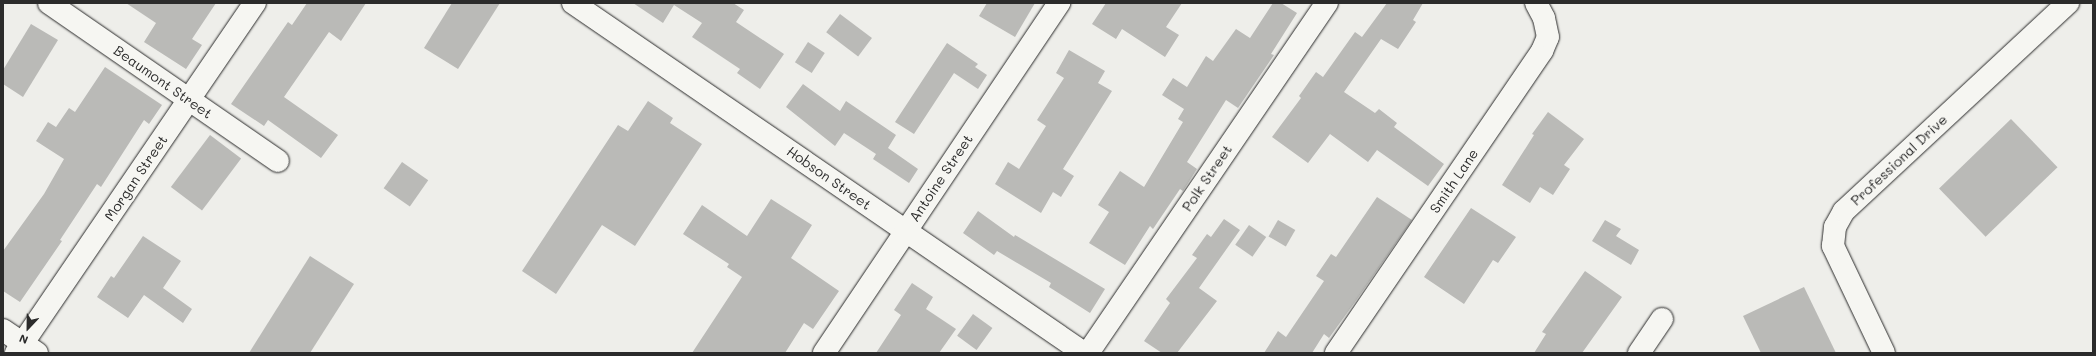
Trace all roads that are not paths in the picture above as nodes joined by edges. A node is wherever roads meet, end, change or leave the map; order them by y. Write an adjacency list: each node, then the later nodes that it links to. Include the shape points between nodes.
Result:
1 (49, 3): 8 (street, Beaumont Street)
2 (256, 3): 8 (street, Morgan Street)
3 (1059, 3): 10 (street, Antoine Street)
4 (1327, 3): 16 (street, Polk Street)
5 (1536, 3): 17 (street, Smith Lane, via 1544,18 1548,37 1542,51)
6 (2068, 3): 19 (street, Professional Drive, via 1844,211 1835,227 1833,246)
7 (580, 5): 10 (street, Hobson Street)
8 (189, 100): 9 (street, Beaumont Street); 13 (street, Morgan Street)
9 (278, 161)
10 (906, 231): 14 (street, Antoine Street); 15 (street, Hobson Street)
11 (1662, 319): 18 (street)
12 (3, 330): 13 (street)
13 (25, 350)
14 (824, 353)
15 (1084, 353)
16 (1088, 353)
17 (1336, 353)
18 (1639, 353)
19 (1884, 353)

